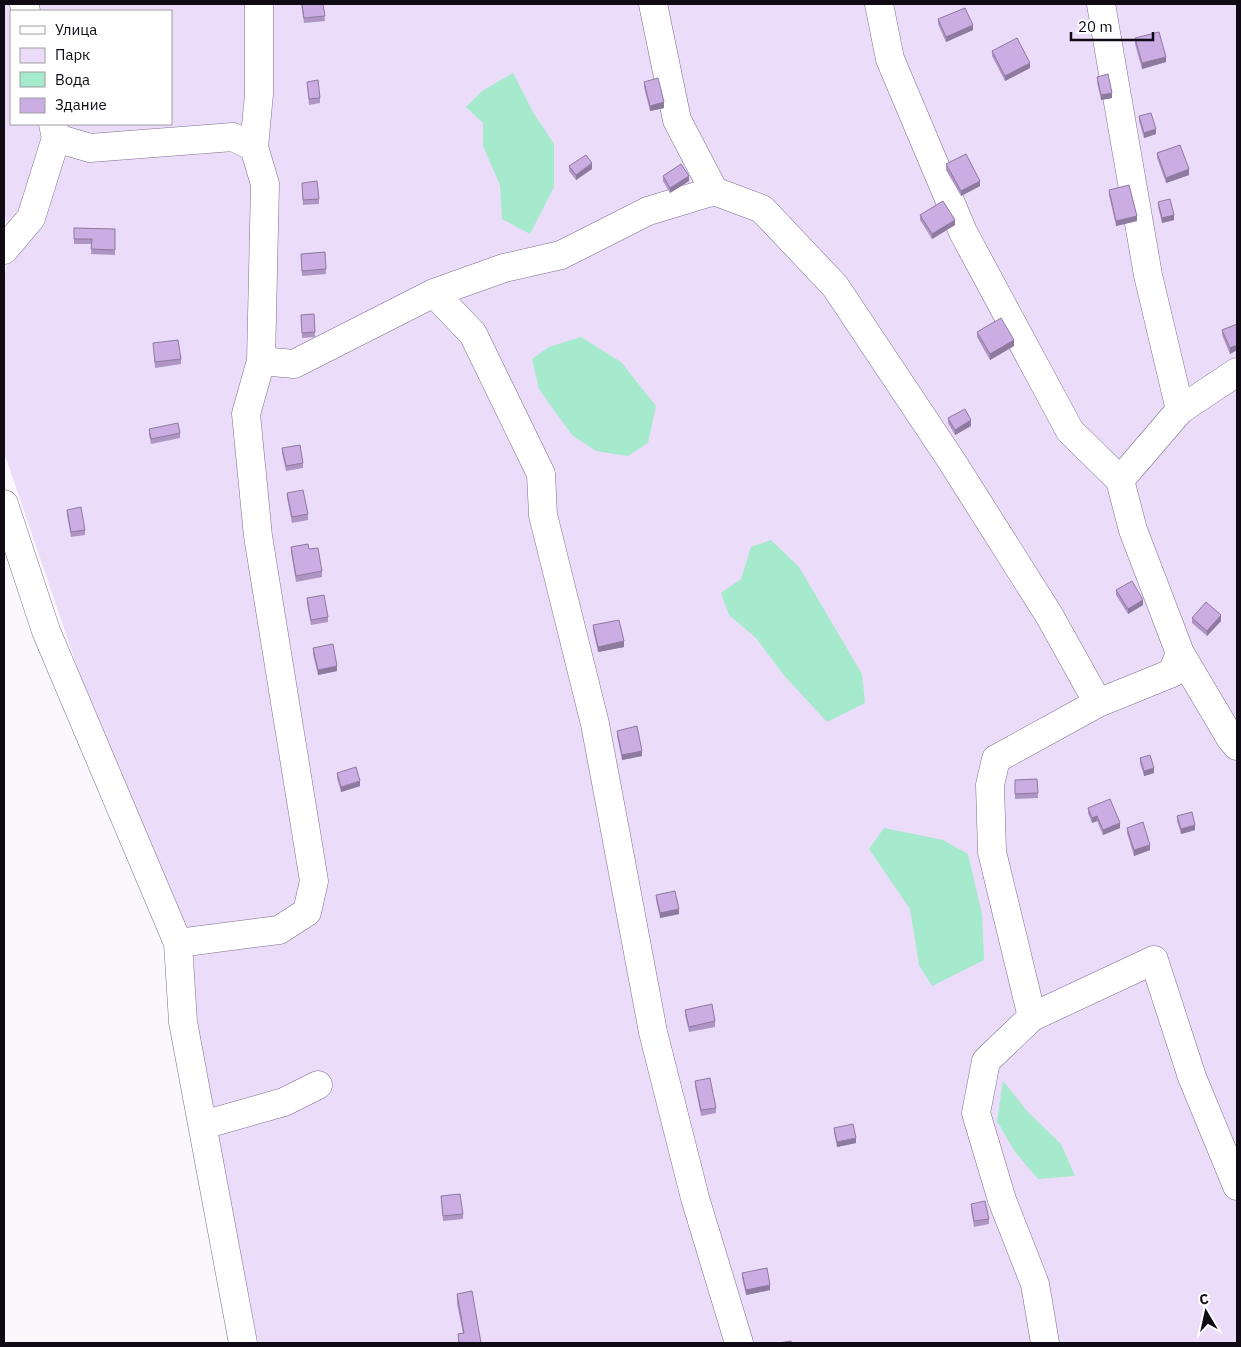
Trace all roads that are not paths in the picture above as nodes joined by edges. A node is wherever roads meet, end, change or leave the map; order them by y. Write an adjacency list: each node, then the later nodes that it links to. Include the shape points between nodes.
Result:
1 (259, 4): 6 (street, via 259,94)
2 (653, 4): 7 (street, via 677,120)
3 (879, 4): 13 (street, via 890,59 963,232 1070,431)
4 (1101, 4): 12 (street, via 1148,275)
5 (54, 131): 6 (street, via 90,148 233,138); 8 (street, via 31,218)
6 (254, 148): 10 (street, via 265,184)
7 (714, 191): 9 (street, via 648,211 562,255 504,268); 16 (street, via 762,208 835,286 1049,614)
8 (4, 250)
9 (434, 293): 10 (street, via 294,364); 24 (street, via 473,334 541,474 543,515 595,724 653,1032 695,1198)
10 (261, 361): 18 (street, via 246,414 258,536 314,882 306,912 279,930)
11 (1237, 372): 12 (street)
12 (1180, 410): 13 (street)
13 (1120, 480): 15 (street, via 1132,530)
14 (4, 504): 18 (street, via 46,631)
15 (1180, 652): 16 (street, via 1172,673); 17 (street)
16 (1098, 703): 19 (street, via 996,759 990,785 992,852)
17 (1237, 746)
18 (178, 943): 21 (street, via 183,1022)
19 (1032, 1017): 22 (street, via 1154,960 1192,1077); 25 (street, via 986,1061 976,1113 1002,1200 1035,1284)
20 (318, 1085): 21 (street, via 284,1102)
21 (203, 1125): 23 (street)
22 (1237, 1186)
23 (243, 1343)
24 (739, 1343)
25 (1045, 1343)

